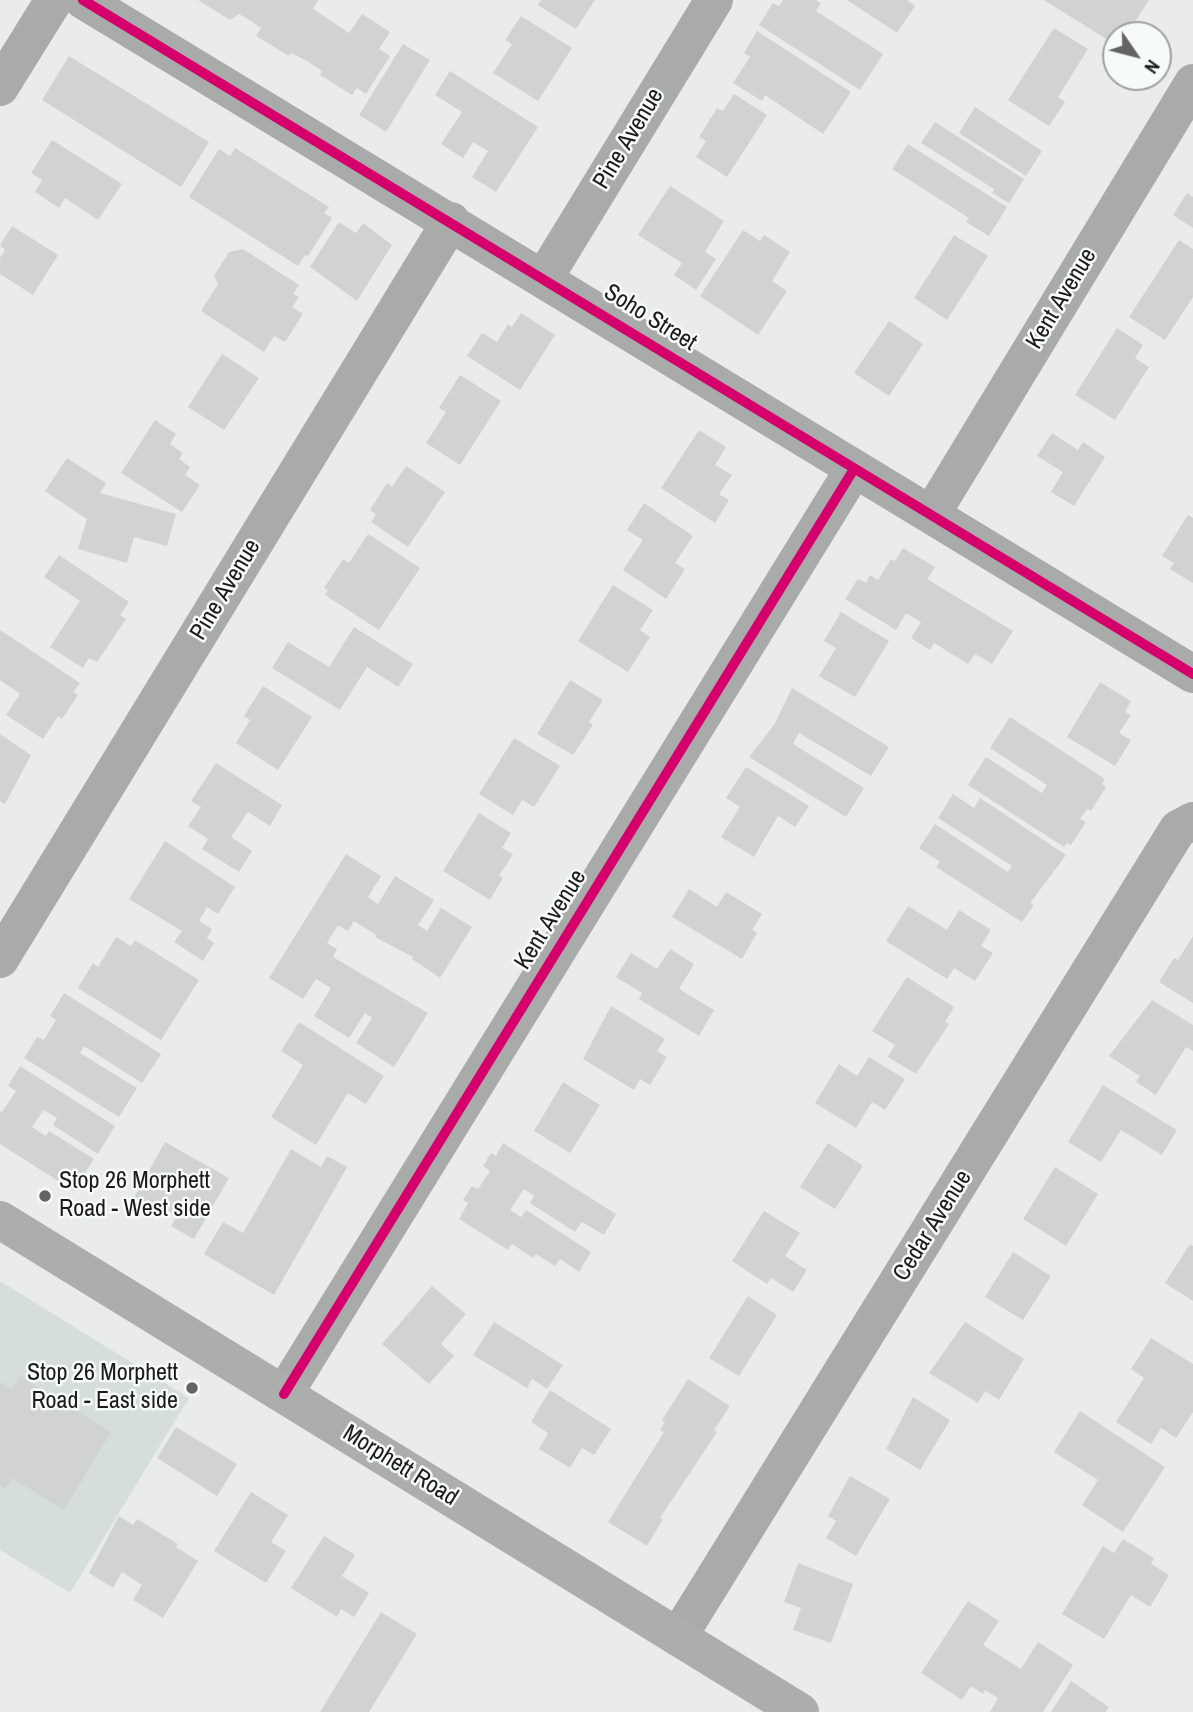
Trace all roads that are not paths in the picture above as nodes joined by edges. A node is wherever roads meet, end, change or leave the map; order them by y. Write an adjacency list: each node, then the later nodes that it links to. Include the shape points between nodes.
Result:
1 (54, 0): 6 (street)
2 (83, 0): 4 (street, Soho Street)
3 (714, 0): 8 (street, Pine Avenue)
4 (125, 11): 7 (street, Soho Street)
5 (1193, 83): 10 (street, Kent Avenue)
6 (0, 87)
7 (451, 221): 8 (street, Soho Street); 13 (street, Pine Avenue)
8 (544, 278): 9 (street, Soho Street)
9 (854, 469): 10 (street, Soho Street); 15 (street, Kent Avenue)
10 (931, 515): 11 (street, Soho Street)
11 (1193, 674)
12 (1193, 821): 16 (street, Cedar Avenue, via 1178,829)
13 (0, 959)
14 (0, 1220): 15 (main road, Morphett Road)
15 (285, 1394): 16 (main road, Morphett Road)
16 (678, 1637): 17 (main road, Morphett Road)
17 (800, 1712)

